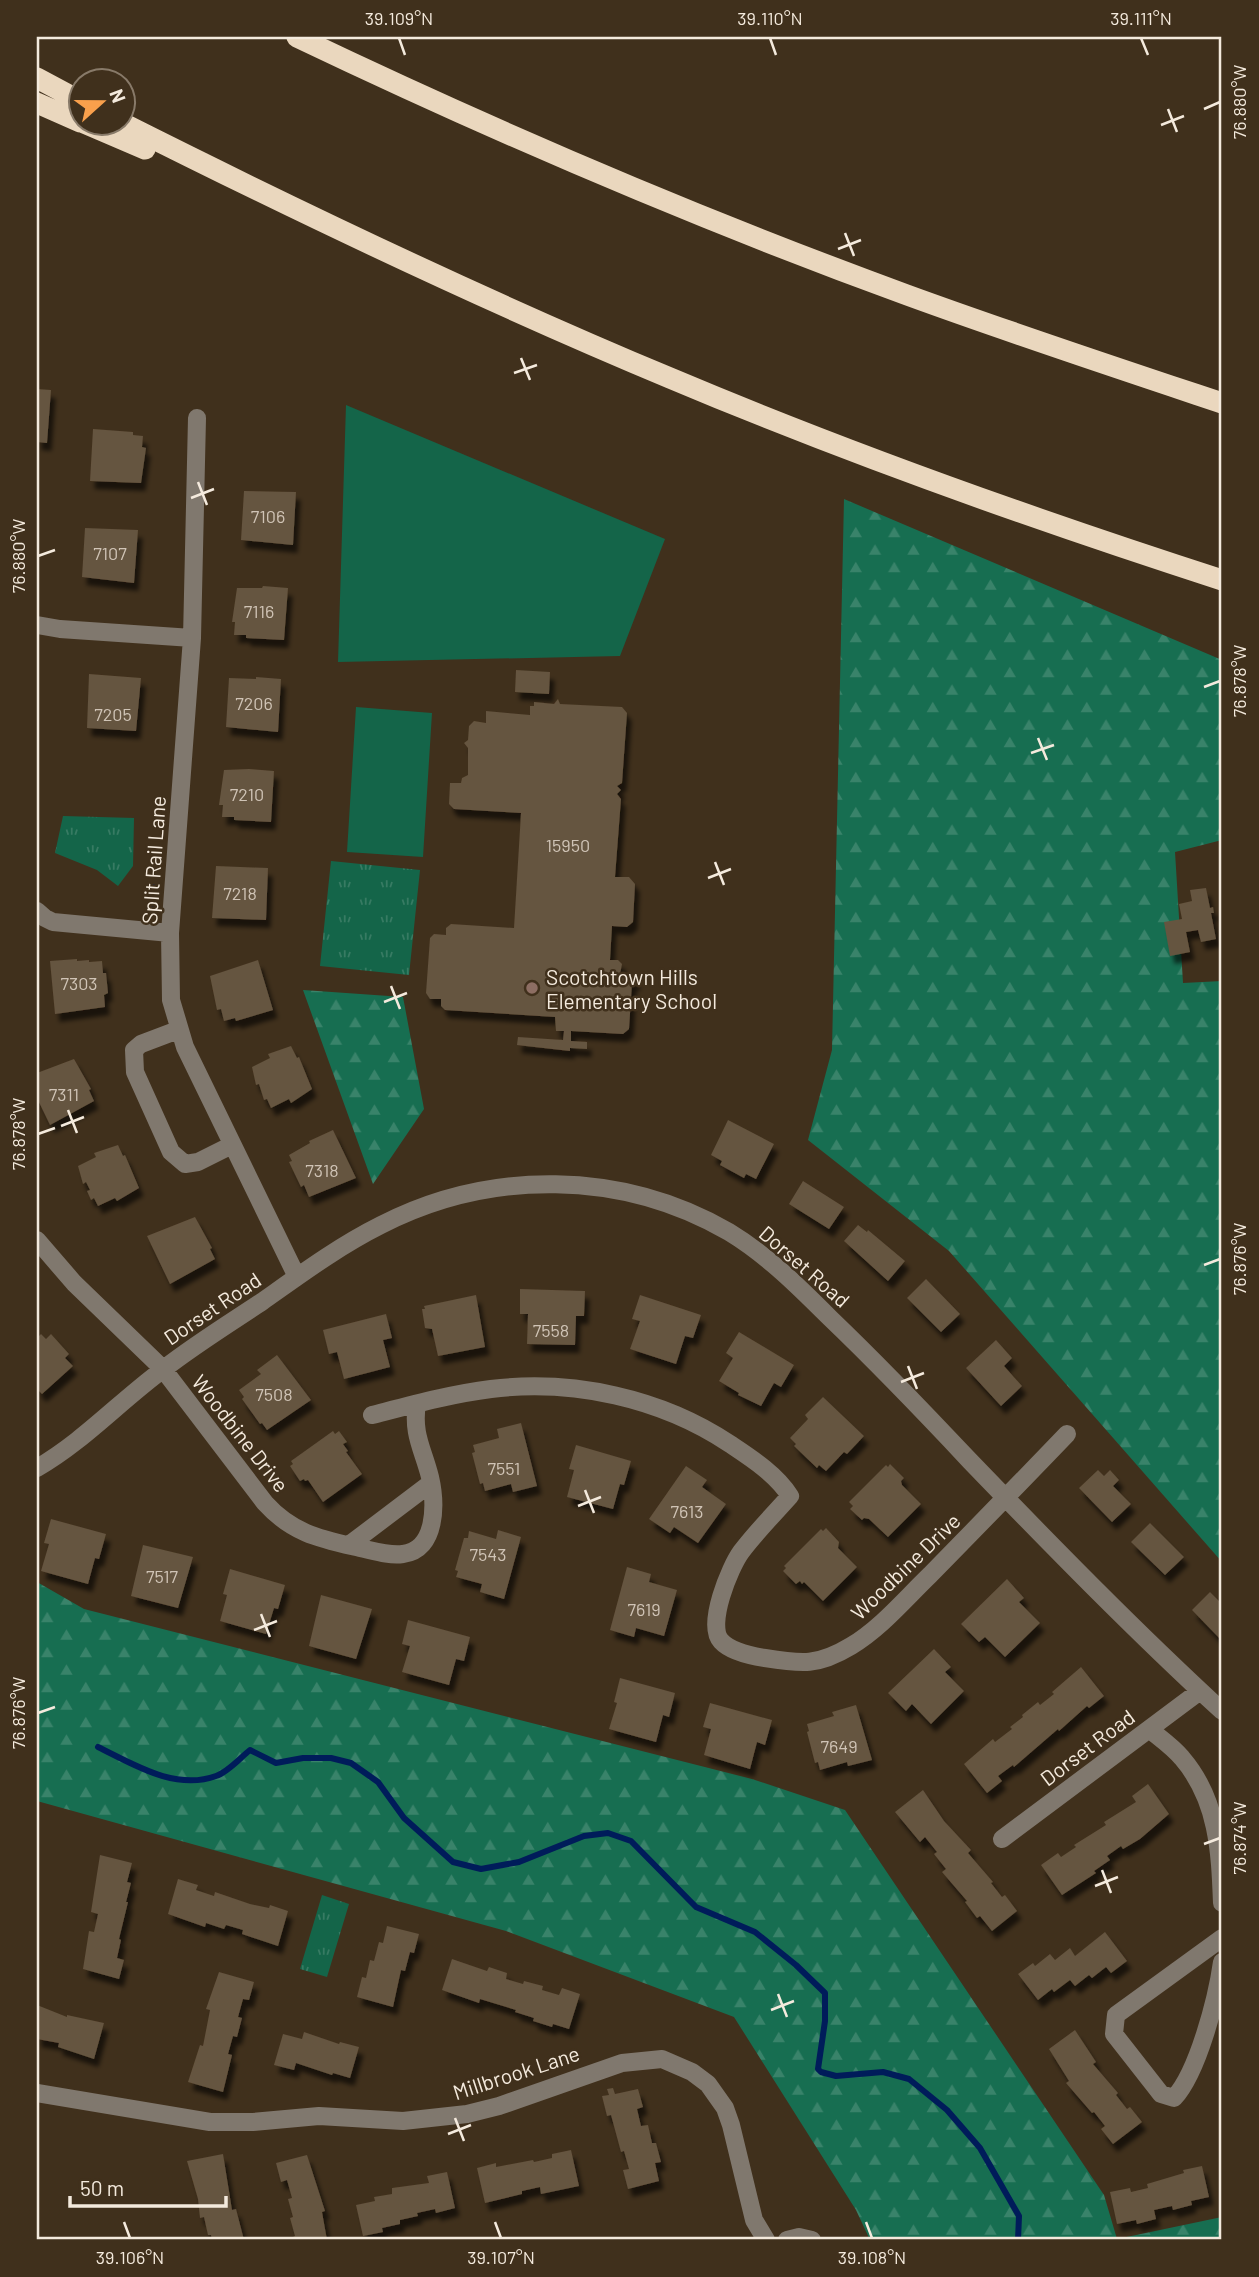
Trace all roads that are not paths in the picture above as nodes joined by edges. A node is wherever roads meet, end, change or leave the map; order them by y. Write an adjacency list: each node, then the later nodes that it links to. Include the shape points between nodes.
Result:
1 (298, 37): 9 (highway, via 549,153 741,231 907,295)
2 (37, 78): 3 (highway)
3 (66, 94)
4 (37, 103): 5 (highway)
5 (66, 116)
6 (136, 130): 8 (highway)
7 (116, 136): 8 (highway)
8 (282, 203): 11 (highway, via 671,379 855,451)
9 (1222, 403)
10 (197, 418): 13 (street, Split Rail Lane)
11 (1222, 580)
12 (37, 625): 13 (street)
13 (192, 638): 15 (street, Split Rail Lane)
14 (37, 911): 15 (street, via 54,922)
15 (170, 933): 16 (street, Split Rail Lane, via 169,985)
16 (178, 1030): 17 (street, Split Rail Lane); 17 (street, via 134,1050 135,1072 171,1152 185,1164)
17 (232, 1145): 19 (street, Split Rail Lane)
18 (37, 1240): 20 (street, Dorset Road, via 74,1283)
19 (297, 1277): 20 (street, Dorset Road); 26 (street, Dorset Road, via 411,1211 502,1186 583,1184 658,1201 717,1226 766,1258 872,1358)
20 (163, 1369): 24 (street, Dorset Road); 27 (street, Woodbine Drive, via 276,1515 301,1532)
21 (417, 1404): 22 (street); 25 (street, Woodbine Drive, via 415,1429); 26 (street, Woodbine Drive, via 492,1389 581,1390 680,1416 753,1460 790,1496 739,1554 718,1605 715,1630 733,1649 761,1658 818,1662 851,1646 875,1630)
22 (372, 1415)
23 (1067, 1434): 26 (street)
24 (37, 1468)
25 (431, 1483): 27 (street); 27 (street, Woodbine Drive, via 432,1521 422,1546 389,1555)
26 (1006, 1498): 28 (street, Dorset Road)
27 (349, 1545)
28 (1200, 1691): 29 (street, Dorset Road); 30 (street, Dorset Road)
29 (1222, 1712)
30 (1149, 1729): 31 (street, Dorset Road); 32 (street, via 1181,1756 1206,1796 1215,1821)
31 (1002, 1839)
32 (1222, 1903)
33 (1222, 1938): 34 (street, via 1116,2015 1114,2034 1161,2094 1174,2098 1182,2090 1209,2025)
34 (1222, 1962)
35 (37, 2093): 36 (street, Millbrook Lane, via 210,2122 319,2116 403,2121 467,2114 622,2063 662,2059 678,2064 716,2093 732,2125 754,2220)
36 (766, 2240)
37 (787, 2240): 38 (street)
38 (812, 2240)

